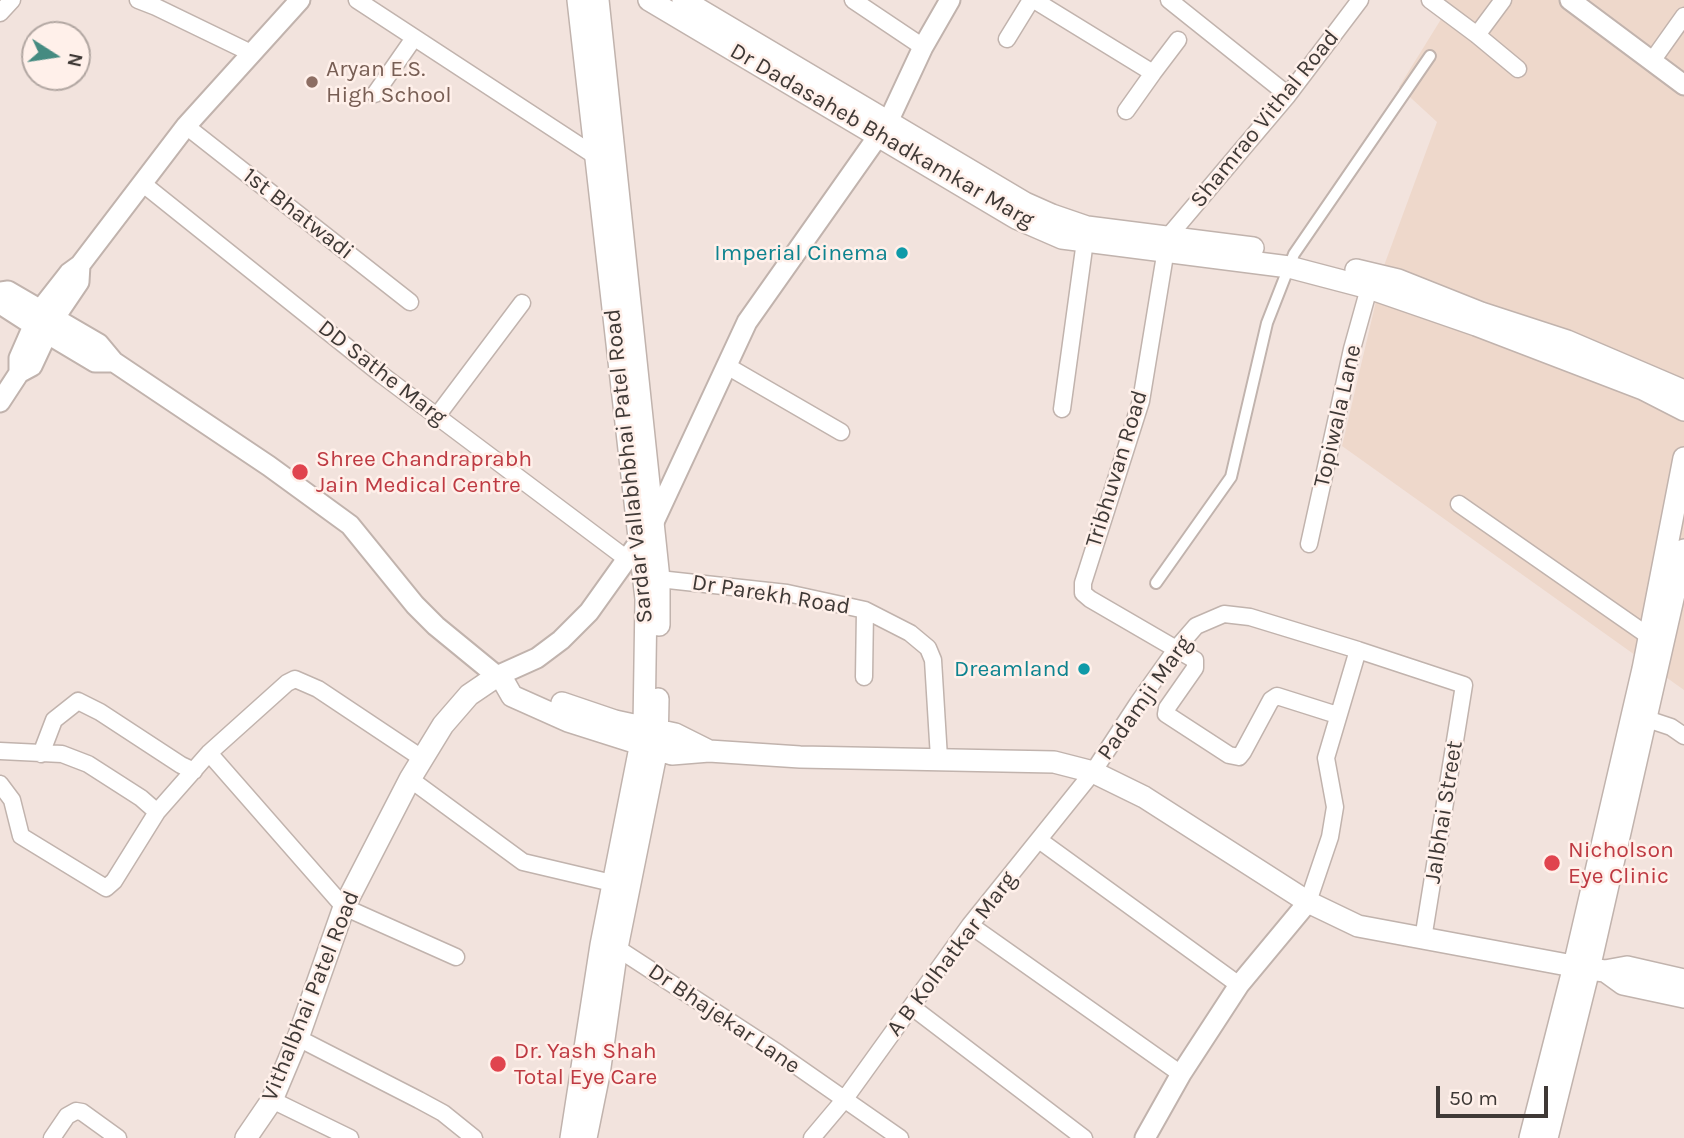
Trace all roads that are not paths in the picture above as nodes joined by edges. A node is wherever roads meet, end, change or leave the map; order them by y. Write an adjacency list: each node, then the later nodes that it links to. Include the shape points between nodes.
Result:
1 (12, 0): 17 (street)
2 (138, 0): 24 (street)
3 (300, 0): 24 (street)
4 (357, 0): 20 (street)
5 (578, 0): 35 (main road, Sardar Vallabhbhai Patel Road)
6 (649, 0): 34 (main road, Dr Dadasaheb Bhadkamkar Marg)
7 (683, 0): 34 (main road, Dr Dadasaheb Bhadkamkar Marg)
8 (853, 0): 23 (street)
9 (950, 0): 23 (street)
10 (1033, 0): 21 (street); 28 (street)
11 (1169, 0): 31 (street)
12 (1360, 0): 31 (street, Shamrao Vithal Road)
13 (1430, 0): 19 (street)
14 (1503, 0): 19 (street)
15 (1570, 0): 26 (street)
16 (602, 4): 55 (main road, Sardar Vallabhbhai Patel Road)
17 (0, 12)
18 (1684, 16): 26 (street)
19 (1477, 35): 27 (street)
20 (414, 38): 30 (street); 35 (street)
21 (1007, 39)
22 (1178, 40): 28 (street)
23 (923, 47): 34 (street)
24 (251, 53): 33 (street)
25 (1430, 56): 39 (street)
26 (1652, 61): 29 (street)
27 (1518, 69)
28 (1153, 73): 32 (street)
29 (1684, 85)
30 (375, 94)
31 (1288, 95): 38 (street, Shamrao Vithal Road)
32 (1126, 110)
33 (186, 126): 36 (street); 43 (street, 1st Bhatwadi)
34 (884, 129): 37 (main road, Dr Dadasaheb Bhadkamkar Marg, via 1016,218 1062,238); 38 (main road, Dr Dadasaheb Bhadkamkar Marg, via 1052,215); 46 (street, via 747,322)
35 (597, 157): 56 (main road, Sardar Vallabhbhai Patel Road)
36 (142, 183): 45 (street, via 80,265 79,282); 51 (street, DD Sathe Marg)
37 (1086, 241): 38 (main road, Dr Dadasaheb Bhadkamkar Marg); 49 (street)
38 (1167, 245): 39 (main road, Dr Dadasaheb Bhadkamkar Marg); 64 (street, Tribhuvan Road, via 1141,401 1083,593)
39 (1292, 260): 40 (main road, Dr Dadasaheb Bhadkamkar Marg); 47 (main road, Dr Dadasaheb Bhadkamkar Marg, via 1398,280 1567,341); 61 (street, via 1267,323 1231,477)
40 (1369, 288): 50 (main road, Dr Dadasaheb Bhadkamkar Marg, via 1540,349); 57 (street, Topiwala Lane)
41 (0, 292): 45 (street, via 8,291)
42 (0, 301): 45 (street)
43 (410, 302)
44 (522, 303): 51 (street)
45 (44, 322): 48 (street, via 32,366 19,373); 67 (street, via 99,344 114,362 350,525 415,606)
46 (727, 366): 52 (street); 55 (street)
47 (1684, 391)
48 (0, 402)
49 (1062, 409)
50 (1684, 410)
51 (437, 416): 59 (street, DD Sathe Marg)
52 (841, 432)
53 (1684, 458): 63 (main road)
54 (1459, 504): 63 (street)
55 (653, 524): 60 (main road, Sardar Vallabhbhai Patel Road)
56 (639, 542): 59 (street, Vithalbhai Patel Road); 72 (main road, Sardar Vallabhbhai Patel Road, via 646,599)
57 (1309, 544)
58 (1684, 550): 70 (main road)
59 (626, 559): 67 (street, Vithalbhai Patel Road, via 589,612 561,640)
60 (659, 579): 62 (street, Dr Parekh Road, via 787,593); 72 (main road, Sardar Vallabhbhai Patel Road)
61 (1156, 583)
62 (865, 610): 66 (street); 76 (street, Dr Parekh Road, via 910,633 928,648 933,660)
63 (1650, 637): 91 (main road)
64 (1177, 648): 65 (street, Padamji Marg, via 1196,626 1224,614 1250,617); 69 (street, via 1196,664 1166,714 1234,757 1243,752 1277,696); 79 (street, Padamji Marg)
65 (1358, 650): 68 (street, Padamji Marg); 69 (street)
66 (864, 677)
67 (501, 679): 72 (main road, via 570,714); 77 (main road, Vithalbhai Patel Road, via 469,695 443,725)
68 (1464, 685): 88 (street, Jalbhai Street)
69 (1337, 715): 85 (street, via 1326,758 1335,807)
70 (1647, 719): 71 (street); 91 (main road)
71 (1684, 736)
72 (650, 738): 76 (main road, via 672,754 709,751); 84 (main road, Sardar Vallabhbhai Patel Road); 89 (main road, Sardar Vallabhbhai Patel Road)
73 (0, 751): 75 (street)
74 (209, 753): 77 (street, via 295,679 318,689); 78 (street); 86 (street)
75 (41, 754): 78 (street, via 54,720 78,701); 82 (street, via 62,754 88,764)
76 (939, 758): 79 (main road, via 1054,762)
77 (423, 759): 80 (main road, Vithalbhai Patel Road)
78 (194, 771): 82 (street)
79 (1093, 772): 83 (street, A B Kolhatkar Marg); 85 (main road, via 1144,797)
80 (410, 779): 84 (street, via 523,862); 86 (main road, Vithalbhai Patel Road)
81 (0, 784): 82 (street, via 12,800 21,835 106,888)
82 (157, 812)
83 (1039, 839): 87 (street, A B Kolhatkar Marg); 93 (street)
84 (612, 883): 89 (main road, Sardar Vallabhbhai Patel Road)
85 (1308, 902): 88 (main road, via 1357,926); 93 (street)
86 (344, 907): 90 (street); 96 (main road, Vithalbhai Patel Road)
87 (970, 925): 95 (street, A B Kolhatkar Marg); 97 (street)
88 (1423, 939): 91 (main road)
89 (609, 946): 99 (street, Dr Bhajekar Lane); 105 (main road, Sardar Vallabhbhai Patel Road); 106 (main road, Sardar Vallabhbhai Patel Road, via 599,1074)
90 (456, 957)
91 (1589, 969): 92 (main road, via 1626,967); 94 (main road, via 1623,984); 111 (main road); 112 (main road)
92 (1684, 980)
93 (1239, 985): 97 (street)
94 (1684, 997)
95 (912, 1007): 99 (street, A B Kolhatkar Marg); 109 (street)
96 (298, 1038): 98 (main road, Vithalbhai Patel Road); 104 (street, via 443,1113)
97 (1181, 1074): 110 (street)
98 (272, 1100): 102 (main road, Vithalbhai Patel Road); 103 (street)
99 (844, 1100): 107 (street, A B Kolhatkar Marg); 108 (street, Dr Bhajekar Lane)
100 (52, 1138): 101 (street, via 76,1111)
101 (118, 1138)
102 (246, 1138)
103 (350, 1138)
104 (474, 1138)
105 (571, 1138)
106 (586, 1138)
107 (812, 1138)
108 (900, 1138)
109 (1084, 1138)
110 (1145, 1138)
111 (1530, 1138)
112 (1547, 1138)

